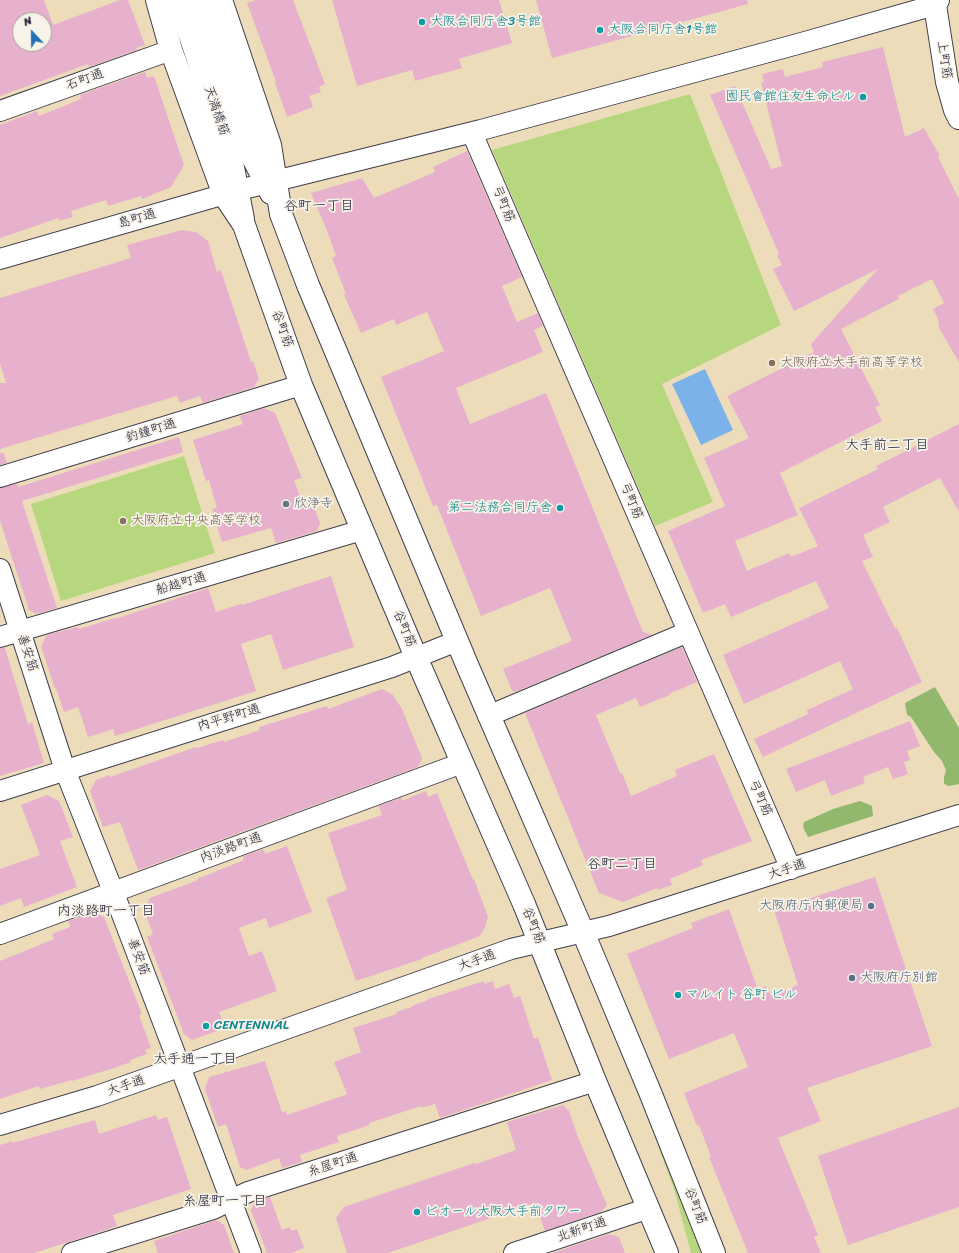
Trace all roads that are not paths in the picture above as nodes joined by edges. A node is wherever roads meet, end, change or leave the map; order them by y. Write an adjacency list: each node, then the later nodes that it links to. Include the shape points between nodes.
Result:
1 (157, 0): 6 (main road)
2 (178, 0): 5 (main road, 天満橋筋)
3 (221, 0): 10 (main road, 谷町筋, via 270,146)
4 (936, 2): 8 (main road, 上町筋, via 947,82); 9 (street, 島町通, via 805,42)
5 (197, 14): 10 (main road, 天満橋筋, via 250,152); 11 (main road, 天満橋筋, via 231,157)
6 (171, 50): 7 (street, 石町通); 11 (main road)
7 (0, 111)
8 (959, 118)
9 (472, 133): 10 (street, 島町通); 19 (street, 弓町筋)
10 (271, 182): 11 (street, 島町通); 21 (main road, 谷町筋, via 308,285)
11 (231, 192): 12 (main road, 天満橋筋); 13 (street, 島町通)
12 (244, 225): 14 (main road, 谷町筋)
13 (0, 259)
14 (301, 385): 15 (street, 釣鐘町通); 16 (main road, 谷町筋)
15 (0, 477)
16 (362, 530): 18 (street, 船越町通); 22 (main road, 谷町筋)
17 (0, 569): 18 (street, 善安筋)
18 (20, 631): 20 (street, 船越町通); 25 (street, 善安筋)
19 (688, 632): 23 (street); 28 (street, 弓町筋)
20 (0, 638)
21 (457, 641): 22 (street, 内平野町通); 23 (main road, 谷町筋)
22 (416, 657): 24 (main road, 谷町筋); 25 (street, 内平野町通, via 392,667)
23 (488, 716): 30 (main road, 谷町筋)
24 (462, 763): 29 (street, 内淡路町通); 32 (main road, 谷町筋)
25 (65, 770): 26 (street, 内平野町通); 29 (street, 善安筋)
26 (0, 791)
27 (959, 815): 28 (street, 大手通)
28 (791, 869): 30 (street, 大手通)
29 (114, 892): 31 (street, 内淡路町通); 33 (street, 善安筋)
30 (583, 932): 32 (street, 大手通); 42 (main road, 谷町筋)
31 (0, 934)
32 (540, 942): 33 (street, 大手通, via 503,952); 34 (main road, 谷町筋)
33 (180, 1067): 35 (street, 大手通, via 97,1096); 36 (street, 善安筋)
34 (596, 1081): 36 (street, 糸屋町通, via 248,1192); 37 (main road, 谷町筋)
35 (0, 1124)
36 (231, 1201): 38 (street, 糸屋町通, via 213,1209); 39 (street, 善安筋)
37 (649, 1208): 40 (street, 北新町通); 41 (main road, 谷町筋)
38 (72, 1253)
39 (251, 1253)
40 (514, 1253)
41 (668, 1253)
42 (714, 1253)

